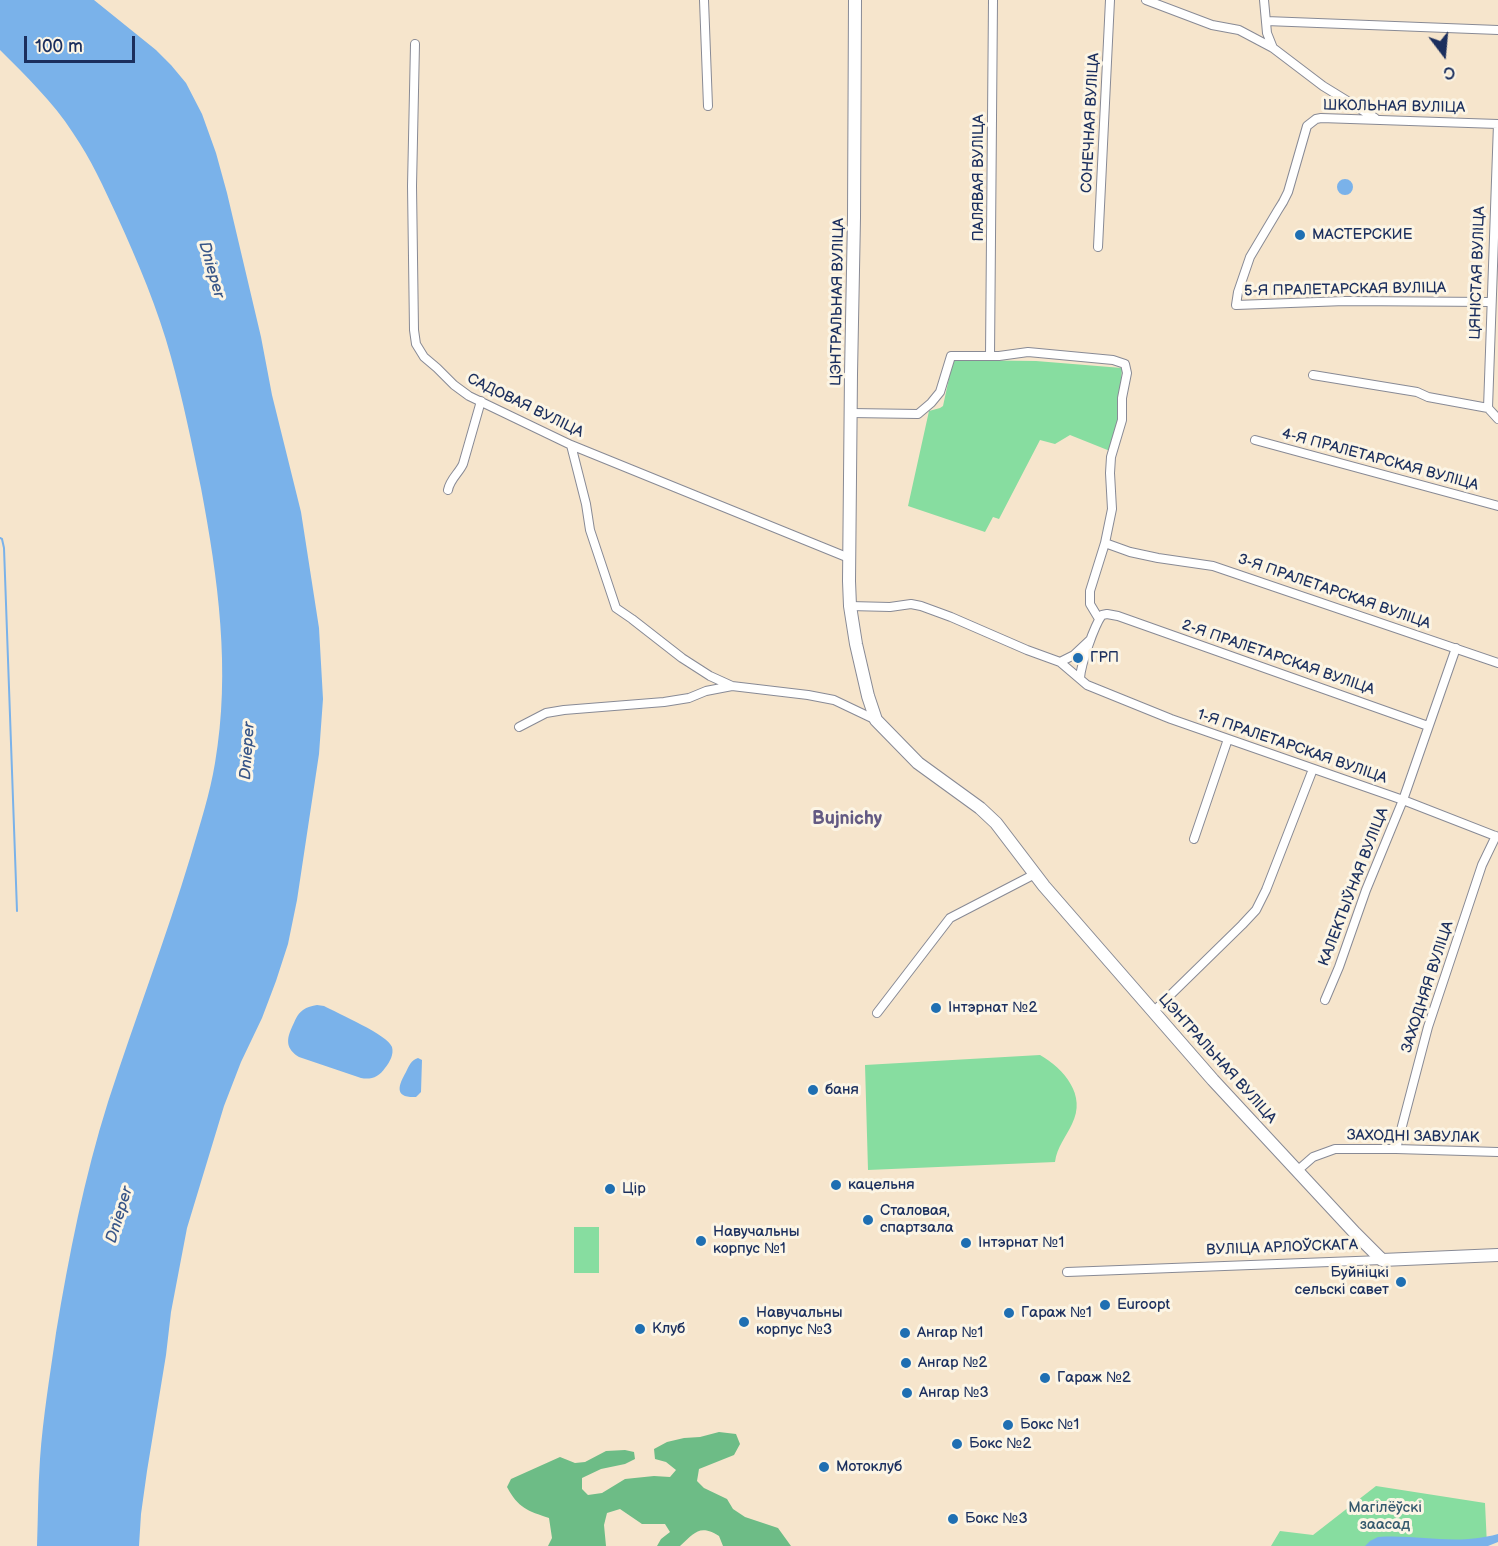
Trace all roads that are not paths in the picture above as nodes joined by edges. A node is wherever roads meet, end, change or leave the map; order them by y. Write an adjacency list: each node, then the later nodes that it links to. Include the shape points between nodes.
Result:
1 (704, 0): 11 (street)
2 (855, 0): 21 (street, ЦЭНТРАЛЬНАЯ ВУЛІЦА)
3 (993, 0): 17 (street, ПАЛЯВАЯ ВУЛІЦА)
4 (1110, 0): 14 (street, СОНЕЧНАЯ ВУЛІЦА)
5 (1146, 0): 10 (street, via 1212,26 1239,30)
6 (1264, 0): 7 (street)
7 (1266, 21): 8 (street); 10 (street)
8 (1498, 30)
9 (415, 44): 19 (street, САДОВАЯ ВУЛІЦА, via 412,186 416,344 454,386)
10 (1273, 48): 12 (street, via 1323,86)
11 (708, 106)
12 (1377, 119): 13 (street, ШКОЛЬНАЯ ВУЛІЦА); 16 (street, ШКОЛЬНАЯ ВУЛІЦА, via 1321,118 1307,126 1288,192 1251,257)
13 (1498, 124): 15 (street, ЦЯНІСТАЯ ВУЛІЦА)
14 (1098, 246)
15 (1491, 302): 16 (street, 5-Я ПРАЛЕТАРСКАЯ ВУЛІЦА); 20 (street, ЦЯНІСТАЯ ВУЛІЦА)
16 (1236, 305)
17 (990, 356): 21 (street, via 951,356 940,392 918,414); 27 (street, via 1029,352 1125,364 1122,420 1111,457 1112,509)
18 (1313, 375): 20 (street)
19 (481, 401): 24 (street, САДОВАЯ ВУЛІЦА); 25 (street, via 463,464)
20 (1488, 408): 22 (street)
21 (851, 413): 28 (street, ЦЭНТРАЛЬНАЯ ВУЛІЦА)
22 (1498, 418)
23 (1255, 440): 26 (street, 4-Я ПРАЛЕТАРСКАЯ ВУЛІЦА)
24 (571, 445): 28 (street, САДОВАЯ ВУЛІЦА); 36 (street, via 590,530 616,608 673,652)
25 (448, 490)
26 (1498, 506)
27 (1106, 543): 30 (street, via 1090,591 1090,604); 32 (street, 3-Я ПРАЛЕТАРСКАЯ ВУЛІЦА, via 1130,552 1213,566)
28 (849, 558): 29 (street, ЦЭНТРАЛЬНАЯ ВУЛІЦА)
29 (850, 606): 33 (street, via 915,604); 37 (street, ЦЭНТРАЛЬНАЯ ВУЛІЦА)
30 (1099, 619): 31 (street); 38 (street, 2-Я ПРАЛЕТАРСКАЯ ВУЛІЦА, via 1107,614 1118,616)
31 (1092, 637): 33 (street); 35 (street)
32 (1456, 648): 34 (street, 3-Я ПРАЛЕТАРСКАЯ ВУЛІЦА); 38 (street, КАЛЕКТЫЎНАЯ ВУЛІЦА)
33 (1060, 662): 35 (street)
34 (1498, 663)
35 (1080, 678): 40 (street, 1-Я ПРАЛЕТАРСКАЯ ВУЛІЦА, via 1087,685)
36 (732, 686): 37 (street, via 834,700); 39 (street, via 664,702 546,713)
37 (876, 720): 45 (street, ЦЭНТРАЛЬНАЯ ВУЛІЦА, via 918,763 996,823)
38 (1428, 726): 42 (street, КАЛЕКТЫЎНАЯ ВУЛІЦА)
39 (519, 727)
40 (1228, 739): 41 (street, 1-Я ПРАЛЕТАРСКАЯ ВУЛІЦА); 44 (street)
41 (1313, 769): 42 (street, 1-Я ПРАЛЕТАРСКАЯ ВУЛІЦА); 47 (street, via 1256,910)
42 (1402, 800): 43 (street, 1-Я ПРАЛЕТАРСКАЯ ВУЛІЦА); 46 (street, КАЛЕКТЫЎНАЯ ВУЛІЦА)
43 (1497, 836): 49 (street, ЗАХОДНЯЯ ВУЛІЦА, via 1479,874 1428,1027)
44 (1194, 839)
45 (1035, 874): 47 (street, ЦЭНТРАЛЬНАЯ ВУЛІЦА); 48 (street, via 950,918)
46 (1325, 1000)
47 (1153, 1012): 51 (street, ЦЭНТРАЛЬНАЯ ВУЛІЦА)
48 (877, 1013)
49 (1396, 1149): 50 (street, ЗАХОДНІ ЗАВУЛАК); 51 (street, ЗАХОДНІ ЗАВУЛАК, via 1335,1149 1313,1157)
50 (1498, 1152)
51 (1297, 1170): 53 (street, ЦЭНТРАЛЬНАЯ ВУЛІЦА)
52 (1498, 1255): 53 (street, ВУЛІЦА АРЛОЎСКАГА)
53 (1382, 1260): 54 (street, ВУЛІЦА АРЛОЎСКАГА)
54 (1068, 1272)

